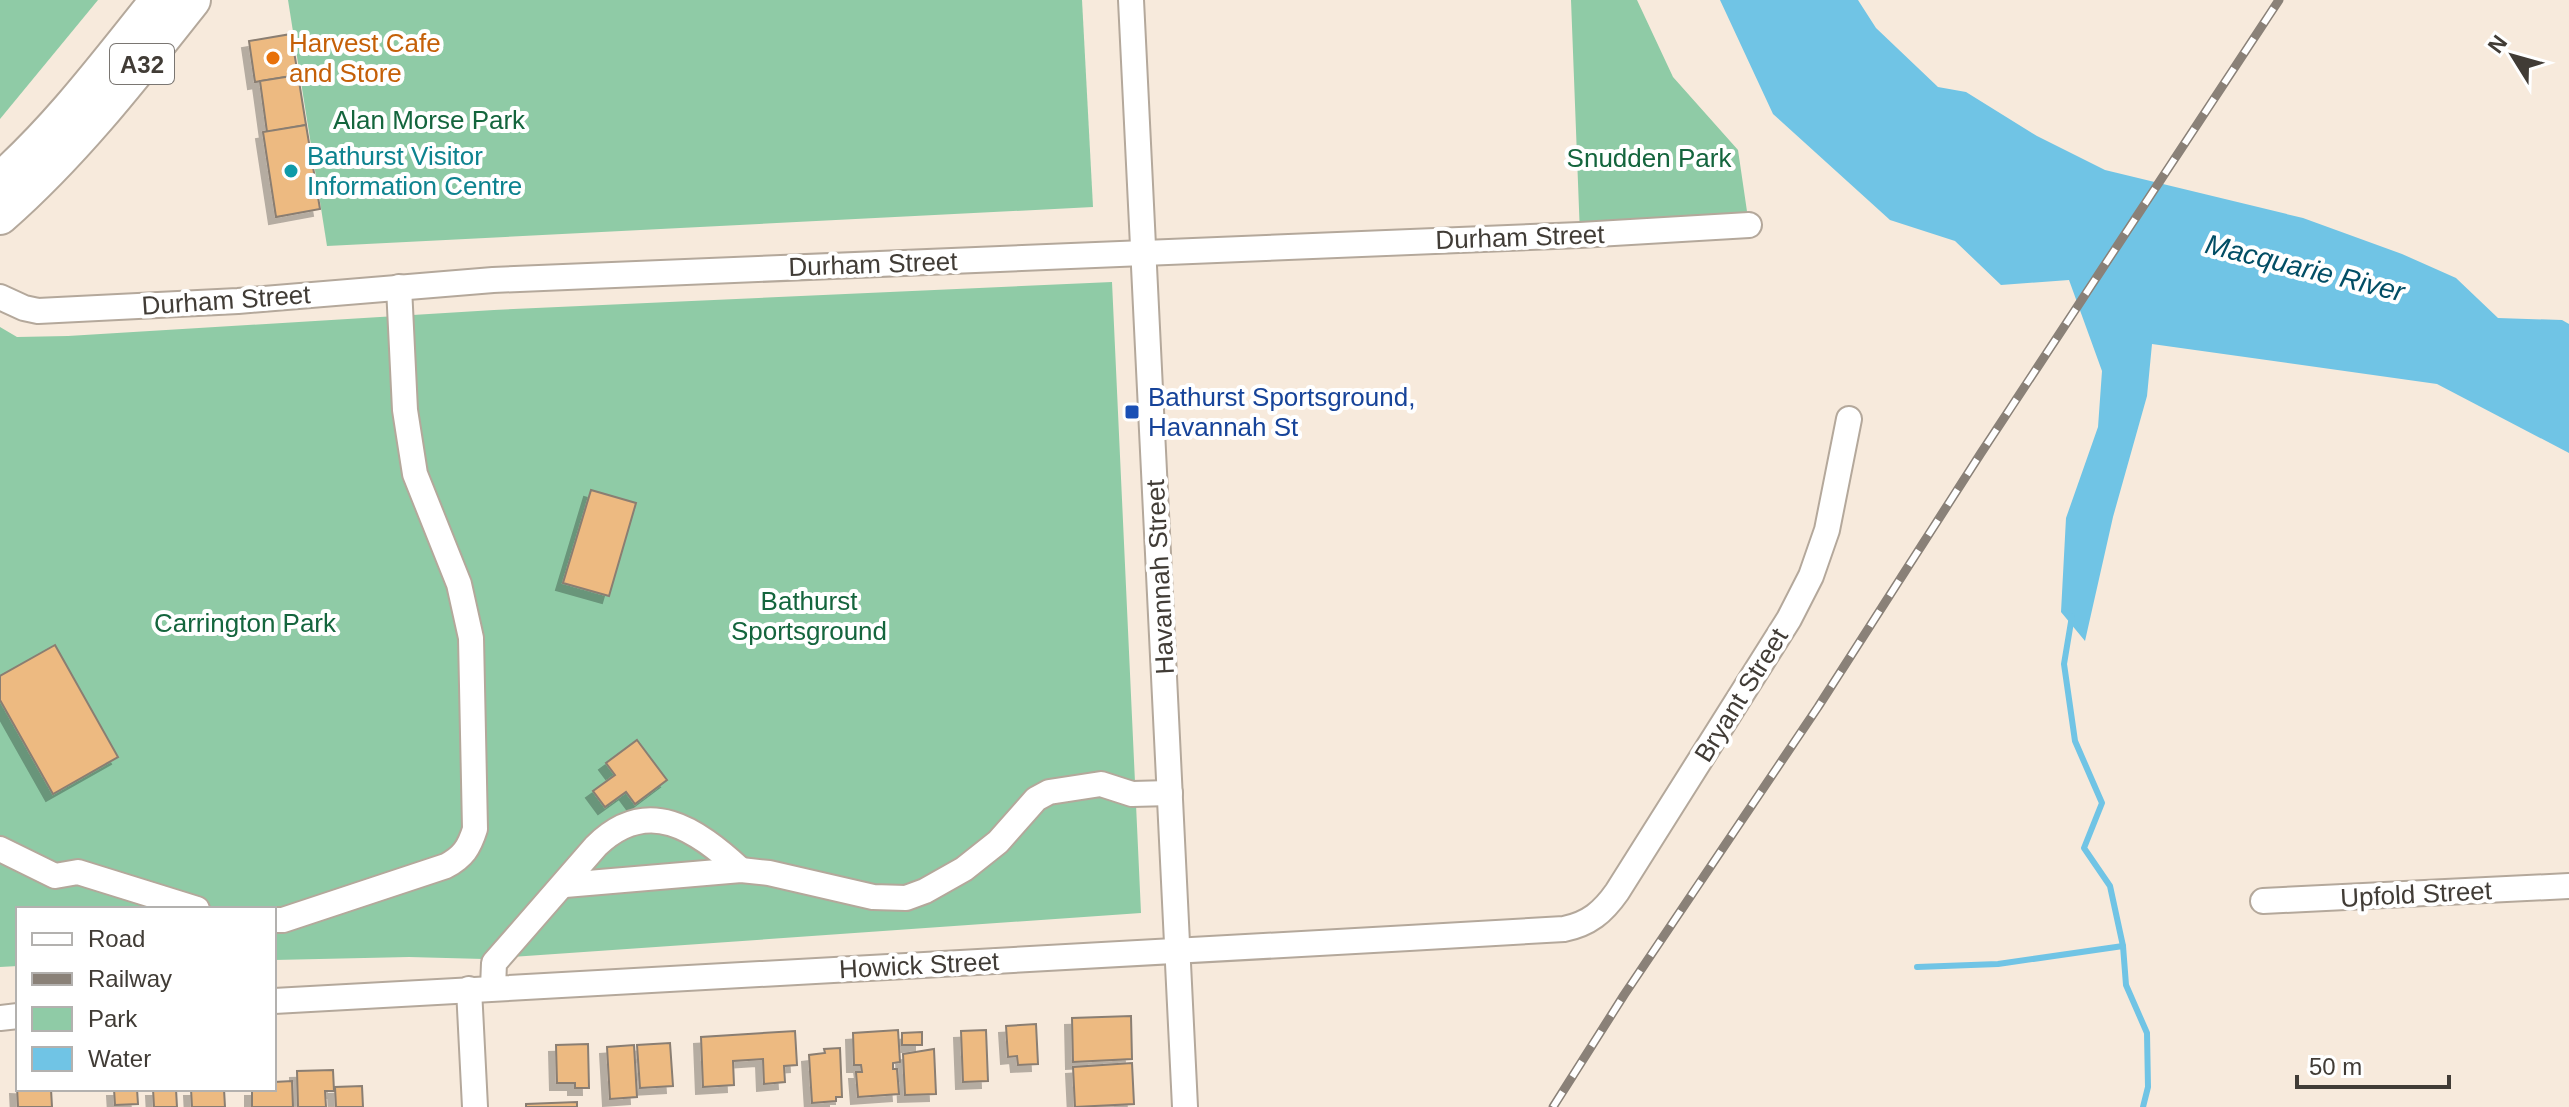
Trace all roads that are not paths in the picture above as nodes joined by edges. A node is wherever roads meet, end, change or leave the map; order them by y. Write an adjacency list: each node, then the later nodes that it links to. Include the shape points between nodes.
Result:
1 (159, 0): 4 (highway, A32, via 69,109)
2 (192, 0): 5 (highway, A32, via 71,147)
3 (1131, 0): 7 (street, Havannah Street)
4 (0, 181)
5 (0, 216)
6 (1749, 225): 7 (street, Durham Street)
7 (1145, 252): 8 (street, Durham Street); 11 (street, Havannah Street)
8 (399, 287): 9 (street, Durham Street, via 38,311); 18 (street, via 413,463 459,584 471,638 475,829 463,855 446,866)
9 (0, 297)
10 (1849, 419): 19 (street, Bryant Street, via 1827,530 1789,619 1607,906 1595,918)
11 (1170, 793): 13 (street, via 1132,794 1101,784 1049,792 964,869 906,898 873,897); 20 (street, Havannah Street)
12 (0, 849): 17 (street, via 55,876 78,872)
13 (741, 870): 14 (street); 14 (street, via 684,828 644,820 609,833)
14 (565, 885): 21 (street, via 494,963)
15 (2569, 886): 16 (street, Upfold Street)
16 (2263, 901)
17 (191, 907)
18 (276, 920)
19 (1564, 929): 20 (street, Howick Street)
20 (1177, 951): 21 (street, Howick Street); 24 (street, Havannah Street)
21 (481, 988): 22 (street, Howick Street); 23 (street)
22 (276, 1001)
23 (475, 1107)
24 (1185, 1107)

